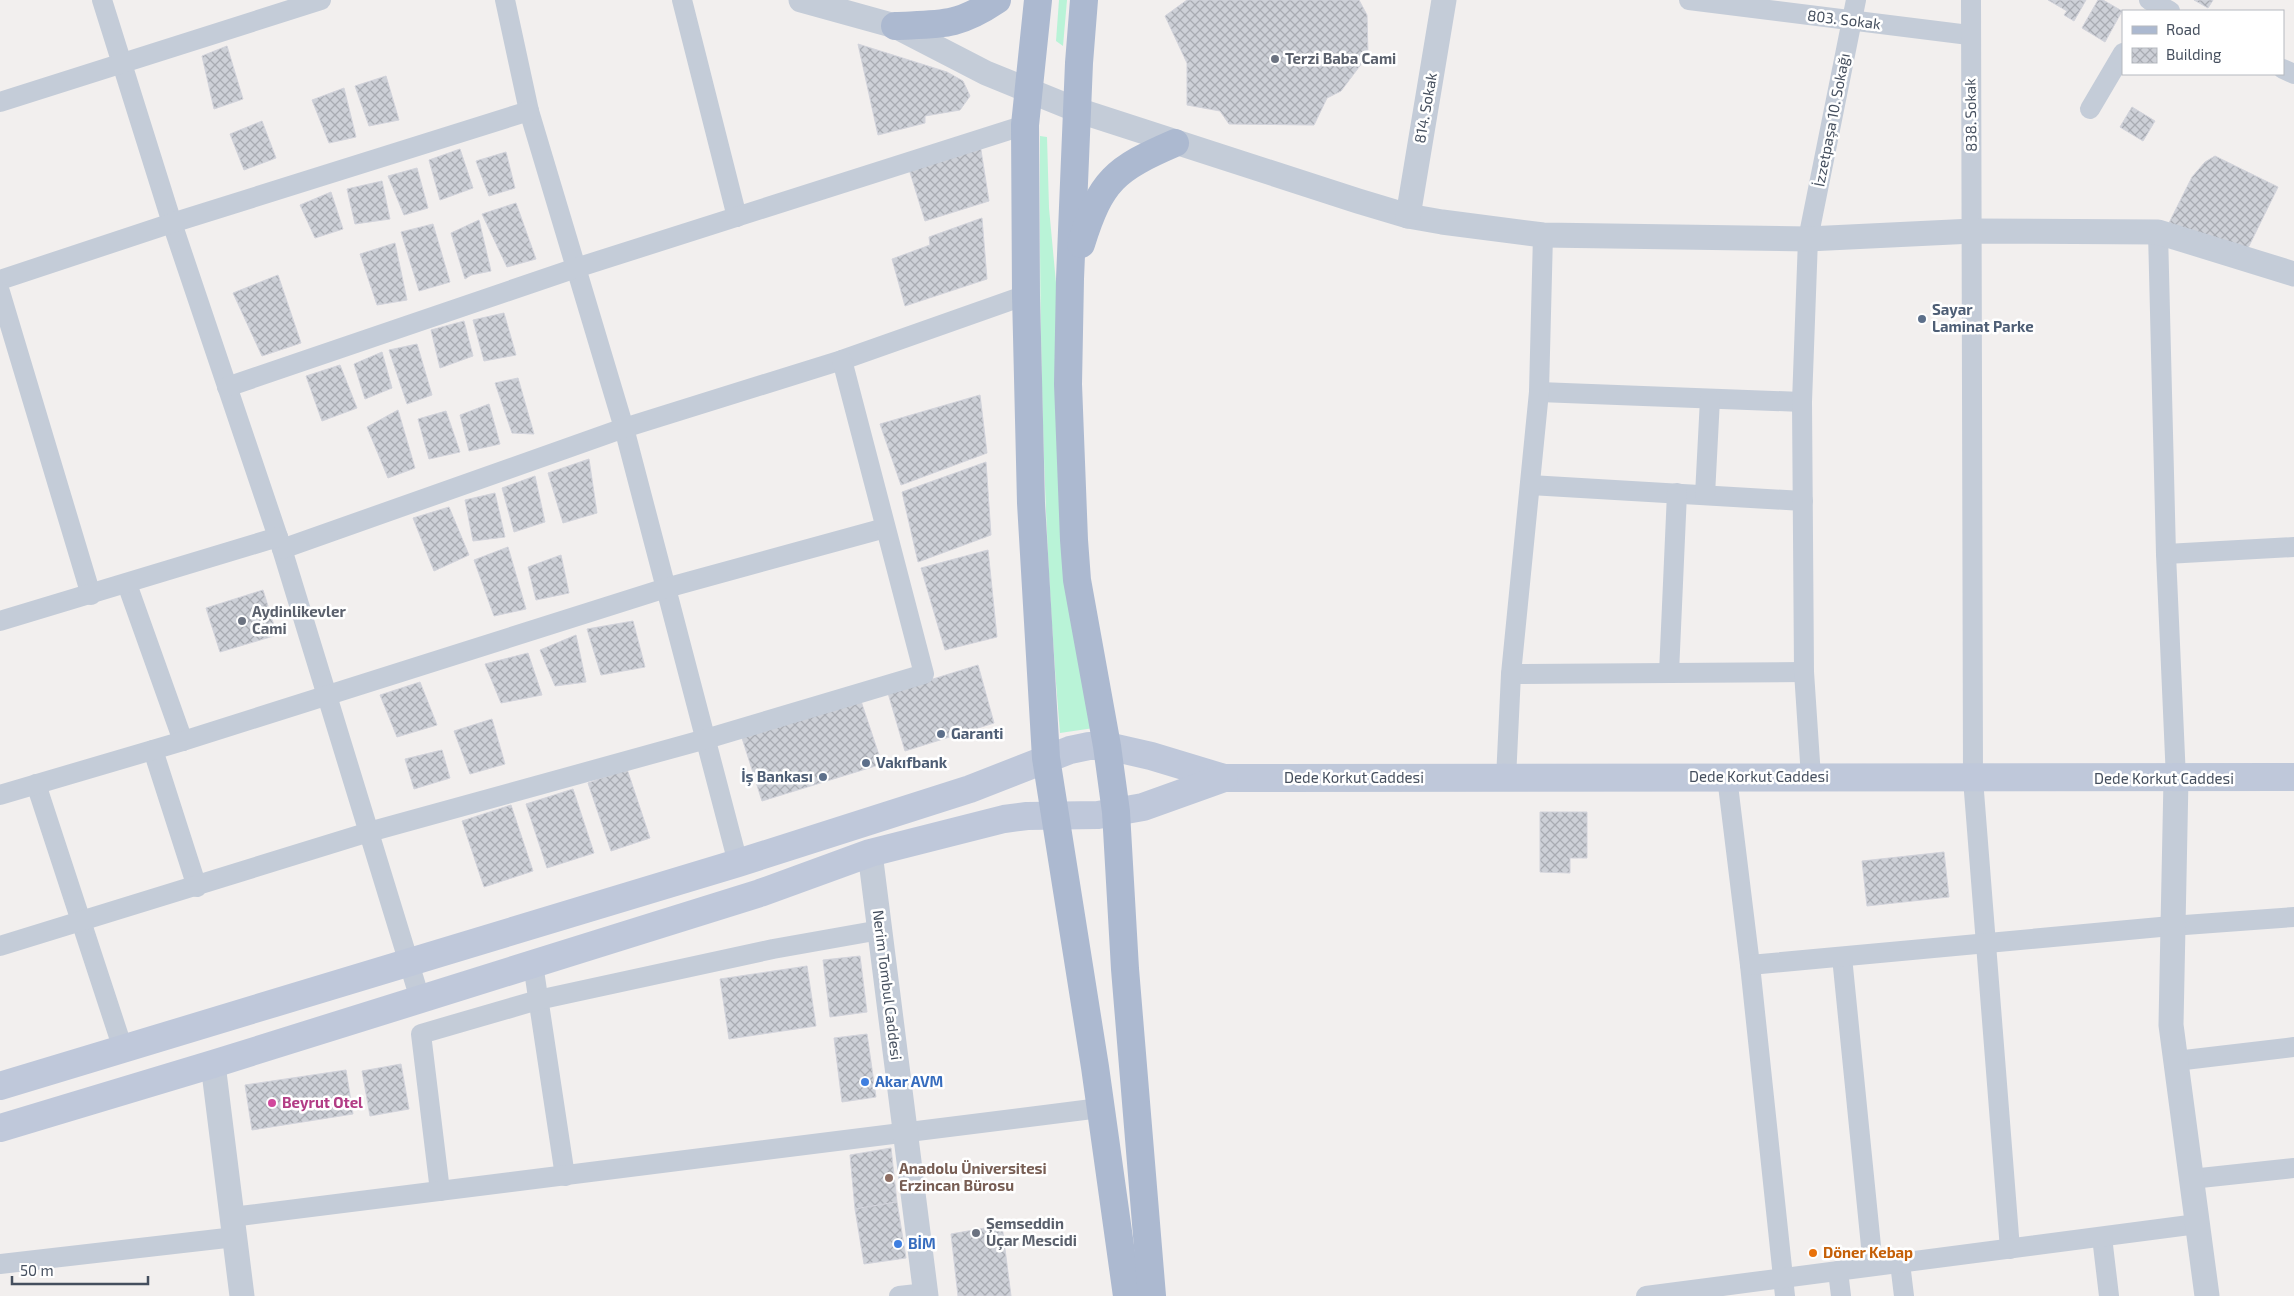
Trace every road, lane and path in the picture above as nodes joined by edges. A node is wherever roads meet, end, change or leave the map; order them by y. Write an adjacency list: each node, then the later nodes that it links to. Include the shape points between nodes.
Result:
1 (102, 0): 19 (street)
2 (321, 0): 19 (street)
3 (505, 0): 24 (street)
4 (682, 0): 28 (street)
5 (801, 0): 16 (street)
6 (997, 0): 16 (main road, via 976,14 947,24)
7 (1038, 0): 20 (main road)
8 (1084, 0): 23 (main road)
9 (1444, 0): 27 (street, 814. Sokak)
10 (1689, 0): 15 (street, 803. Sokak)
11 (1856, 0): 15 (street, İzzetpaşa 10. Sokağı)
12 (1971, 0): 17 (street, 838. Sokak)
13 (2151, 3): 14 (street)
14 (2168, 10)
15 (1851, 21): 17 (street, 803. Sokak); 33 (street, İzzetpaşa 10. Sokağı)
16 (895, 26): 20 (street)
17 (1970, 35): 30 (street, 838. Sokak)
18 (2122, 55): 22 (street)
19 (120, 63): 21 (street); 29 (street)
20 (1027, 91): 23 (street); 25 (main road)
21 (0, 102)
22 (2090, 109)
23 (1076, 110): 26 (street); 36 (main road)
24 (529, 111): 29 (street); 34 (street)
25 (1025, 125): 28 (street); 39 (main road)
26 (1175, 143): 27 (street); 36 (main road, via 1137,160 1114,177 1092,208)
27 (1408, 216): 32 (street)
28 (738, 217): 34 (street)
29 (172, 223): 37 (street); 41 (street)
30 (1973, 230): 31 (street); 33 (street); 72 (street, 838. Sokak)
31 (2158, 232): 35 (street); 53 (street)
32 (1543, 235): 33 (street); 42 (street)
33 (1808, 239): 44 (street, İzzetpaşa 10. Sokağı)
34 (576, 268): 41 (street); 45 (street)
35 (2294, 274)
36 (1070, 279): 64 (main road, via 1068,384 1077,580)
37 (0, 280)
38 (0, 292): 56 (street)
39 (1026, 295): 40 (street); 66 (main road, via 1031,503)
40 (842, 360): 45 (street); 50 (street)
41 (227, 387): 51 (street)
42 (1539, 392): 43 (street); 46 (street)
43 (1710, 399): 44 (street); 48 (street)
44 (1802, 402): 49 (street, İzzetpaşa 10. Sokağı)
45 (624, 428): 51 (street); 55 (street)
46 (1530, 485): 47 (street); 60 (street)
47 (1677, 494): 48 (street); 59 (street)
48 (1704, 495): 49 (street)
49 (1803, 501): 58 (street, İzzetpaşa 10. Sokağı)
50 (885, 528): 55 (street); 62 (street, via 924,674)
51 (280, 543): 54 (street); 61 (street)
52 (2294, 547): 53 (street)
53 (2166, 554): 73 (street)
54 (127, 584): 56 (street); 63 (street)
55 (666, 588): 61 (street); 62 (street)
56 (91, 595): 57 (street)
57 (0, 620)
58 (1804, 672): 59 (street); 68 (street, İzzetpaşa 10. Sokağı)
59 (1669, 673): 60 (street)
60 (1511, 674): 71 (street)
61 (327, 696): 63 (street); 78 (street)
62 (706, 739): 78 (street); 80 (street)
63 (183, 741): 65 (street)
64 (1107, 746): 66 (main road, Dede Korkut Caddesi, via 1089,746); 70 (main road, Dede Korkut Caddesi); 76 (main road)
65 (153, 750): 74 (street); 81 (street)
66 (1046, 758): 77 (main road); 80 (main road, Dede Korkut Caddesi, via 970,789)
67 (1727, 777): 68 (main road, Dede Korkut Caddesi); 71 (main road, Dede Korkut Caddesi); 91 (street)
68 (1811, 777): 72 (main road, Dede Korkut Caddesi)
69 (2294, 777): 73 (main road, Dede Korkut Caddesi)
70 (1224, 778): 71 (main road, Dede Korkut Caddesi); 76 (main road, Dede Korkut Caddesi, via 1143,807)
71 (1506, 778)
72 (1974, 779): 73 (main road, Dede Korkut Caddesi); 86 (street, 838. Sokak)
73 (2176, 779): 84 (street)
74 (36, 784): 75 (street); 83 (street)
75 (0, 795)
76 (1116, 812): 77 (main road, Dede Korkut Caddesi); 120 (main road, via 1125,969)
77 (1054, 816): 79 (main road, Dede Korkut Caddesi, via 1004,819); 99 (main road)
78 (369, 832): 81 (street); 89 (street)
79 (870, 853): 85 (street, Nerim Tombul Caddesi); 90 (main road, Dede Korkut Caddesi, via 760,893)
80 (738, 863): 89 (main road, Dede Korkut Caddesi)
81 (197, 887): 83 (street)
82 (2294, 917): 84 (street)
83 (80, 922): 87 (street); 95 (street)
84 (2171, 926): 86 (street); 96 (street, via 2171,1025)
85 (880, 930): 93 (street); 101 (street, Nerim Tombul Caddesi)
86 (1985, 945): 88 (street); 109 (street, 838. Sokak)
87 (0, 946)
88 (1842, 957): 91 (street); 112 (street)
89 (409, 963): 92 (street); 95 (main road, Dede Korkut Caddesi)
90 (532, 964): 92 (main road, Dede Korkut Caddesi); 93 (street)
91 (1750, 965): 114 (street)
92 (420, 999): 97 (main road, Dede Korkut Caddesi)
93 (538, 1000): 103 (street); 105 (street, via 420,1034)
94 (2294, 1047): 96 (street)
95 (123, 1049): 98 (main road, Dede Korkut Caddesi)
96 (2176, 1061): 104 (street)
97 (213, 1064): 100 (main road, Dede Korkut Caddesi); 107 (street)
98 (0, 1086)
99 (1100, 1108): 101 (street); 119 (main road)
100 (0, 1128)
101 (905, 1133): 103 (street); 116 (street, Nerim Tombul Caddesi)
102 (2294, 1168): 104 (street)
103 (566, 1176): 105 (street)
104 (2192, 1179): 106 (street)
105 (440, 1191): 107 (street)
106 (2197, 1224): 108 (street); 125 (street)
107 (233, 1227): 111 (street); 117 (street)
108 (2102, 1237): 109 (street); 124 (street)
109 (2010, 1249): 110 (street)
110 (1900, 1263): 112 (street); 123 (street)
111 (0, 1264)
112 (1873, 1266): 113 (street)
113 (1838, 1272): 114 (street); 122 (street)
114 (1784, 1287): 115 (street)
115 (1721, 1291): 121 (street)
116 (926, 1294): 118 (street)
117 (242, 1296)
118 (899, 1296)
119 (1126, 1296)
120 (1152, 1296)
121 (1646, 1296)
122 (1841, 1296)
123 (1904, 1296)
124 (2109, 1296)
125 (2207, 1296)

